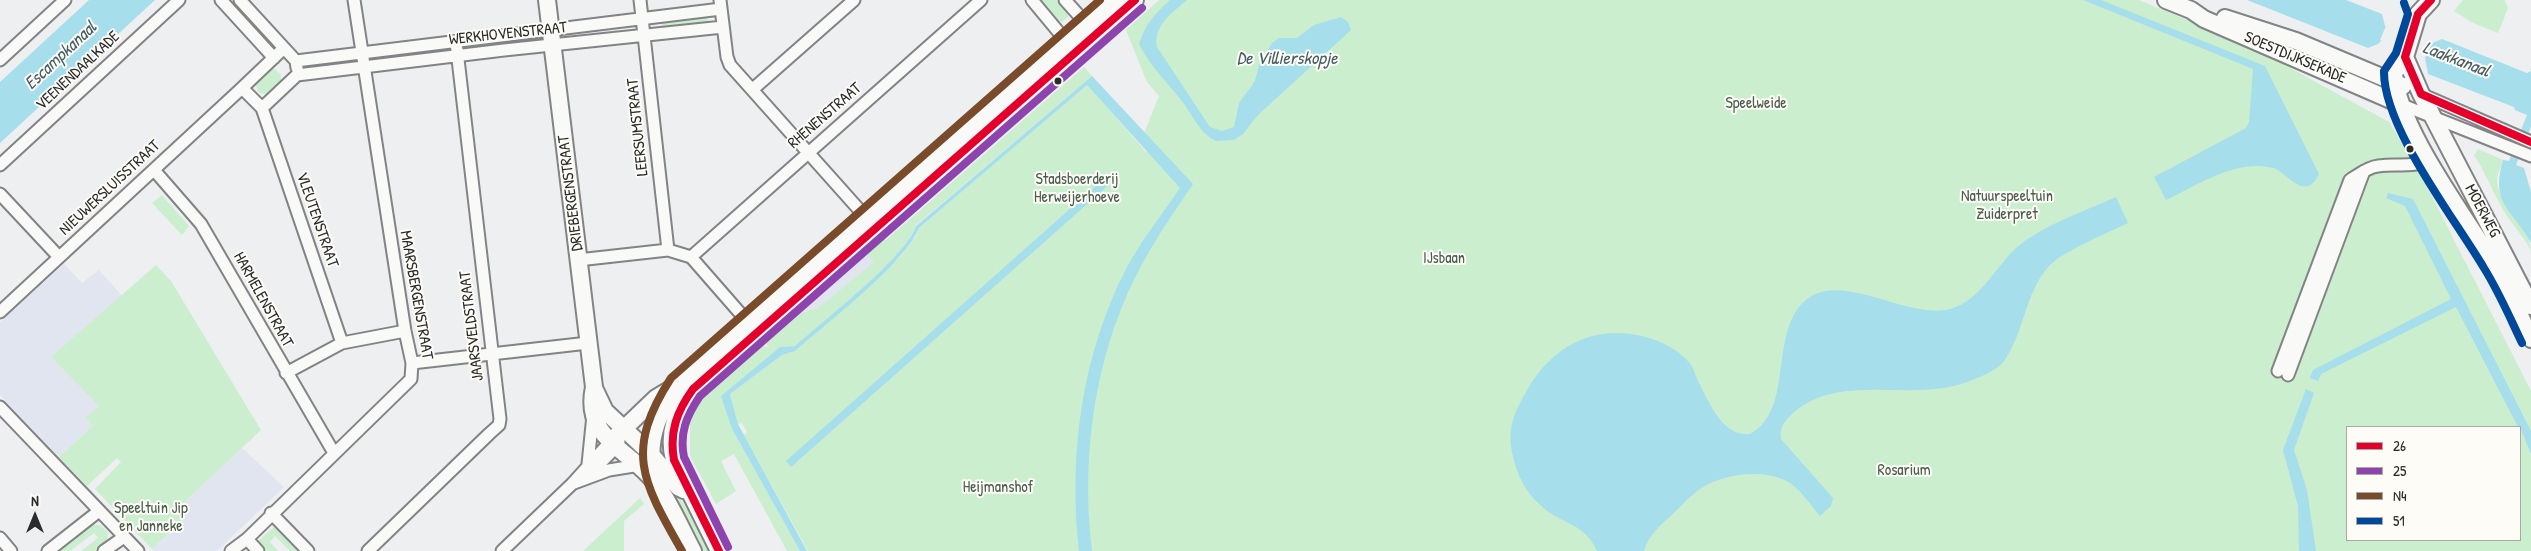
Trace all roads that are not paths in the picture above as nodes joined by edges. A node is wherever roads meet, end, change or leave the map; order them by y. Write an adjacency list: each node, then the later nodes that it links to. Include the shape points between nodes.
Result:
1 (65, 0): 31 (street)
2 (178, 0): 46 (street, VEENENDAALKADE)
3 (221, 0): 30 (street)
4 (240, 0): 26 (street)
5 (354, 0): 28 (street, MAARSBERGENSTRAAT)
6 (548, 0): 23 (main road, DRIEBERGENSTRAAT)
7 (640, 0): 19 (street, LEERSUMSTRAAT)
8 (854, 0): 37 (street)
9 (981, 0): 44 (street, RHENENSTRAAT)
10 (1032, 0): 25 (street)
11 (1065, 0): 21 (street)
12 (1115, 0): 21 (main road)
13 (1136, 0): 21 (main road)
14 (2166, 0): 18 (main road, SOESTDIJKSEKADE)
15 (2431, 0): 17 (main road)
16 (721, 4): 19 (street, WERKHOVENSTRAAT); 20 (street)
17 (2416, 7): 27 (main road)
18 (2190, 10): 35 (main road, SOESTDIJKSEKADE, via 2209,12 2296,41); 39 (main road, SOESTDIJKSEKADE)
19 (642, 17): 22 (street, LEERSUMSTRAAT); 23 (street, WERKHOVENSTRAAT)
20 (723, 27): 22 (street, WERKHOVENSTRAAT); 37 (street, via 728,60)
21 (1092, 30): 25 (main road)
22 (644, 35): 23 (street, WERKHOVENSTRAAT); 51 (street, LEERSUMSTRAAT)
23 (552, 38): 24 (street, WERKHOVENSTRAAT); 29 (street, WERKHOVENSTRAAT); 54 (main road, DRIEBERGENSTRAAT)
24 (456, 42): 28 (street, WERKHOVENSTRAAT); 29 (street, JAARSVELDSTRAAT)
25 (1071, 47): 50 (main road)
26 (284, 48): 30 (street, NIEUWERSLUISSTRAAT); 32 (street)
27 (2406, 48): 35 (main road, via 2396,68); 38 (main road, MOERWEG)
28 (362, 54): 32 (street, WERKHOVENSTRAAT); 33 (street, MAARSBERGENSTRAAT)
29 (457, 56): 33 (street, WERKHOVENSTRAAT); 64 (street, JAARSVELDSTRAAT)
30 (274, 58): 36 (street, NIEUWERSLUISSTRAAT)
31 (0, 60)
32 (296, 62): 34 (street)
33 (363, 67): 34 (street, WERKHOVENSTRAAT); 60 (street, MAARSBERGENSTRAAT)
34 (297, 75): 40 (street)
35 (2394, 82): 38 (main road, SOESTDIJKSEKADE); 39 (main road, MOERWEG)
36 (242, 88): 40 (street); 47 (street, NIEUWERSLUISSTRAAT)
37 (752, 89): 44 (street)
38 (2421, 94): 41 (main road, MOERWEG); 42 (street)
39 (2400, 104): 41 (street); 45 (main road, MOERWEG)
40 (262, 108): 62 (street, VLEUTENSTRAAT)
41 (2433, 116): 43 (street); 57 (main road, MOERWEG)
42 (2525, 140)
43 (2522, 152)
44 (808, 153): 50 (street); 53 (street, RHENENSTRAAT)
45 (2429, 161): 48 (street, via 2405,167 2378,166); 61 (main road, MOERWEG, via 2495,267)
46 (0, 165)
47 (154, 170): 52 (street, NIEUWERSLUISSTRAAT); 66 (street, HARMELENSTRAAT, via 201,224)
48 (2364, 171): 55 (street); 56 (street, via 2350,180)
49 (0, 194): 52 (street)
50 (872, 223): 59 (main road)
51 (668, 250): 53 (street); 54 (street)
52 (59, 257): 58 (street, NIEUWERSLUISSTRAAT)
53 (691, 257): 59 (street)
54 (578, 260): 63 (main road, DRIEBERGENSTRAAT)
55 (2318, 297): 56 (street); 56 (street, via 2283,373)
56 (2304, 303)
57 (2531, 306)
58 (0, 312)
59 (752, 328): 67 (main road); 72 (main road, via 686,398 675,419)
60 (404, 331): 62 (street); 65 (street, MAARSBERGENSTRAAT)
61 (2531, 339)
62 (342, 342): 66 (street)
63 (588, 343): 64 (street); 68 (main road, DRIEBERGENSTRAAT)
64 (492, 354): 65 (street); 92 (street, JAARSVELDSTRAAT, via 498,425)
65 (412, 363): 74 (street, MAARSBERGENSTRAAT, via 411,379)
66 (286, 373): 74 (street, HARMELENSTRAAT)
67 (680, 384): 71 (main road, via 656,398); 75 (main road, via 664,405)
68 (594, 387): 70 (main road, DRIEBERGENSTRAAT); 71 (main road, DRIEBERGENSTRAAT, via 605,411)
69 (0, 407): 80 (street)
70 (593, 415): 73 (main road, DRIEBERGENSTRAAT); 76 (street)
71 (623, 430): 73 (main road); 75 (main road, DRIEBERGENSTRAAT)
72 (670, 441): 75 (main road); 79 (main road, via 674,460)
73 (613, 445): 75 (main road, DRIEBERGENSTRAAT); 76 (street); 77 (street)
74 (334, 453): 81 (street, MAARSBERGENSTRAAT)
75 (649, 459): 77 (street); 79 (main road, DRIEBERGENSTRAAT, via 678,487); 94 (main road, DRIEBERGENSTRAAT, via 656,482)
76 (588, 464): 78 (street)
77 (586, 478): 78 (street)
78 (572, 484): 93 (street)
79 (690, 493): 95 (main road)
80 (99, 511): 82 (street); 86 (street)
81 (271, 513): 84 (street, MAARSBERGENSTRAAT); 91 (street)
82 (124, 537): 87 (street); 88 (street)
83 (0, 538): 85 (street)
84 (247, 539): 89 (street, MAARSBERGENSTRAAT); 90 (street)
85 (11, 551)
86 (48, 551)
87 (104, 551)
88 (138, 551)
89 (232, 551)
90 (258, 551)
91 (308, 551)
92 (368, 551)
93 (502, 551)
94 (694, 551)
95 (719, 551)

